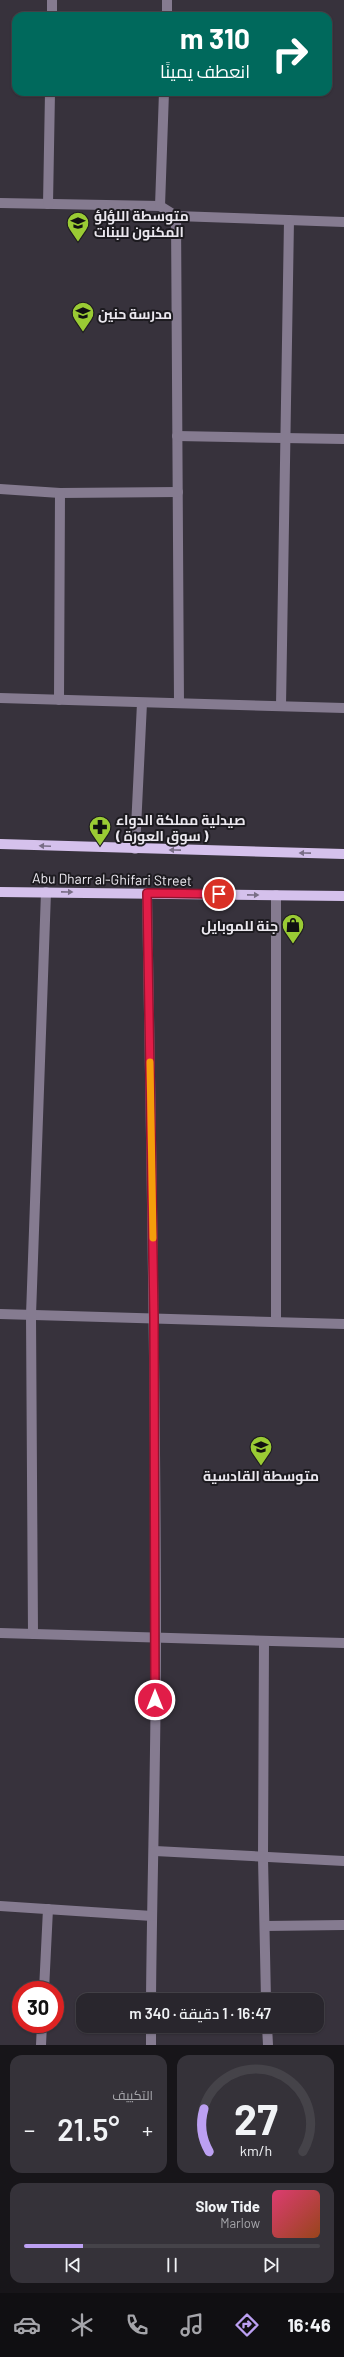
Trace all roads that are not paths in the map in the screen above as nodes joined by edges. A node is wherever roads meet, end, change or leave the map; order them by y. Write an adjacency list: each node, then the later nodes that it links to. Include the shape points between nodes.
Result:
1 (52, 0): 3 (street)
2 (167, 0): 4 (street)
3 (52, 12)
4 (166, 12)
5 (50, 96): 8 (street)
6 (164, 96): 9 (street)
7 (0, 203): 8 (street)
8 (48, 204): 9 (street)
9 (160, 206): 10 (street)
10 (176, 216): 11 (street); 13 (street)
11 (289, 220): 12 (street); 14 (street)
12 (344, 222)
13 (177, 436): 14 (street); 17 (street)
14 (285, 438): 15 (street); 23 (street)
15 (344, 439)
16 (0, 490): 18 (street)
17 (178, 492): 18 (street); 22 (street)
18 (60, 493): 20 (street)
19 (0, 698): 20 (street)
20 (59, 700): 21 (street)
21 (142, 703): 22 (street); 26 (street)
22 (179, 703): 23 (street)
23 (281, 706): 24 (street)
24 (344, 708)
25 (0, 844): 26 (main road, one-way to 25)
26 (135, 849): 27 (main road, one-way to 26)
27 (344, 854)
28 (0, 892): 29 (main road, Abu Dharr al-Ghifari Street)
29 (46, 892): 30 (main road, Abu Dharr al-Ghifari Street, one-way to 30); 34 (street)
30 (147, 893): 31 (main road, Abu Dharr al-Ghifari Street, one-way to 31); 35 (street)
31 (276, 895): 32 (main road, Abu Dharr al-Ghifari Street); 36 (street)
32 (344, 896)
33 (0, 1314): 34 (street)
34 (31, 1315): 35 (street); 39 (street)
35 (154, 1317): 36 (street); 40 (street)
36 (276, 1322): 37 (street)
37 (344, 1324)
38 (0, 1633): 39 (street)
39 (33, 1634): 40 (street)
40 (156, 1639): 41 (street); 43 (street)
41 (264, 1641): 42 (street); 44 (street)
42 (344, 1643)
43 (155, 1851): 44 (street); 48 (street)
44 (263, 1858): 45 (street); 50 (street)
45 (344, 1862)
46 (0, 1906): 47 (street)
47 (48, 1909): 48 (street); 51 (street)
48 (152, 1916): 52 (street)
49 (344, 1925): 50 (street)
50 (265, 1926): 53 (street)
51 (44, 1981)
52 (151, 1993)
53 (266, 1993)
54 (42, 2033): 57 (street)
55 (151, 2033): 58 (street)
56 (267, 2033): 59 (street)
57 (41, 2045)
58 (151, 2045)
59 (268, 2045)

